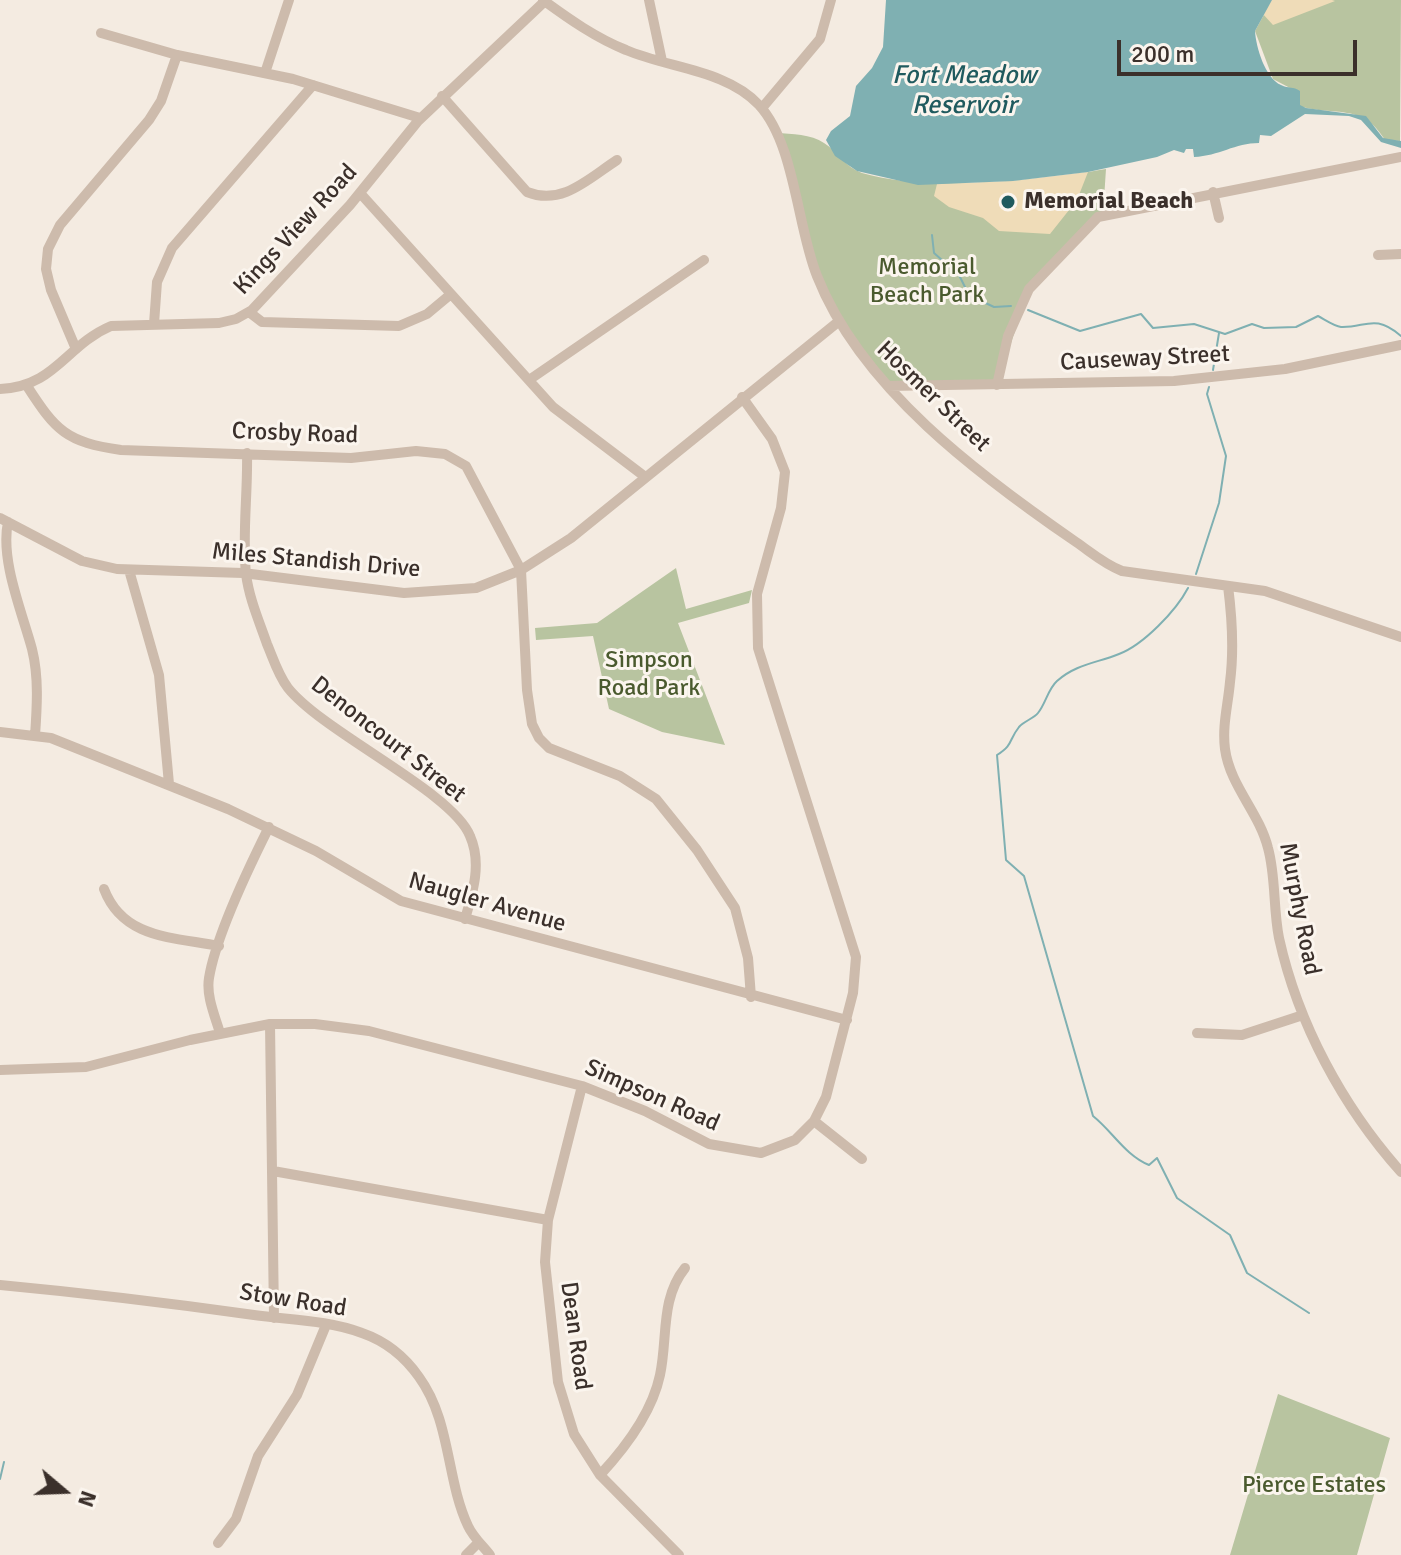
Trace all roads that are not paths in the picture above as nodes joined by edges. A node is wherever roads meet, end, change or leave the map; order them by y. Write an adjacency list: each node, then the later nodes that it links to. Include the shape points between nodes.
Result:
1 (289, 0): 8 (street)
2 (649, 0): 7 (street)
3 (831, 0): 11 (street, via 820,39)
4 (544, 1): 7 (street, Hosmer Street, via 611,43); 10 (street, Kings View Road)
5 (101, 33): 6 (street)
6 (177, 55): 8 (street); 26 (street, via 149,120 60,225 48,249 51,290)
7 (662, 61): 11 (street, Hosmer Street, via 731,85)
8 (265, 73): 9 (street)
9 (313, 85): 12 (street); 24 (street, via 172,248 157,282)
10 (442, 96): 12 (street, Kings View Road); 14 (street, via 527,192 542,198 556,198)
11 (762, 108): 23 (street, Hosmer Street, via 776,133 811,259)
12 (420, 118): 16 (street, Kings View Road)
13 (1401, 157): 15 (street)
14 (617, 160)
15 (1213, 192): 17 (street); 28 (street, via 1103,214 1029,289 1012,325)
16 (360, 193): 21 (street); 22 (street, Kings View Road)
17 (1219, 218)
18 (1401, 254): 19 (street)
19 (1378, 255)
20 (704, 260): 27 (street)
21 (451, 294): 22 (street, via 427,314 399,326 262,322); 27 (street)
22 (249, 312): 24 (street, Kings View Road, via 219,323)
23 (838, 322): 30 (street, Hosmer Street); 32 (street, Miles Standish Drive)
24 (154, 324): 26 (street, Kings View Road, via 111,326)
25 (1401, 345): 28 (street, Causeway Street, via 1234,376)
26 (76, 349): 29 (street, Kings View Road, via 41,381)
27 (529, 380): 34 (street, via 575,426)
28 (997, 385): 30 (street, Causeway Street)
29 (27, 386): 31 (street); 33 (street, Crosby Road, via 63,433 84,445)
30 (888, 386): 39 (street, Hosmer Street, via 1005,492 1106,564 1140,575)
31 (0, 389)
32 (742, 397): 34 (street, Miles Standish Drive); 50 (street, Simpson Road, via 777,447 785,472 781,508 757,594 755,630 852,939 857,975)
33 (247, 453): 37 (street, Crosby Road, via 349,458 416,451 445,454 466,466); 38 (street, Denoncourt Street)
34 (644, 476): 37 (street, Miles Standish Drive, via 571,538)
35 (4, 520): 36 (street, Miles Standish Drive, via 82,561); 42 (street, via 4,557 37,683)
36 (129, 570): 38 (street, Miles Standish Drive); 43 (street, via 159,675)
37 (521, 570): 38 (street, Miles Standish Drive, via 476,588 404,593); 48 (street, via 527,690 539,738 549,748 620,776 656,799 735,908)
38 (246, 574): 46 (street, Denoncourt Street, via 287,687 454,815 470,834 476,858)
39 (1228, 586): 40 (street, Hosmer Street, via 1282,596); 49 (street, Murphy Road, via 1232,608 1225,752 1269,850 1278,930)
40 (1401, 637)
41 (0, 732): 42 (street, Naugler Avenue)
42 (35, 736): 43 (street, Naugler Avenue, via 86,750)
43 (169, 784): 44 (street, Naugler Avenue)
44 (269, 827): 46 (street, Naugler Avenue, via 388,895); 47 (street)
45 (104, 889): 47 (street, via 124,922)
46 (465, 919): 48 (street, Naugler Avenue)
47 (219, 946): 52 (street, via 209,992)
48 (751, 997): 50 (street, Naugler Avenue)
49 (1303, 1015): 53 (street, via 1242,1035); 59 (street, Murphy Road, via 1359,1119)
50 (847, 1020): 56 (street, Simpson Road, via 832,1080)
51 (270, 1024): 52 (street, Simpson Road); 55 (street, Simpson Road, via 369,1031); 58 (street)
52 (220, 1033): 54 (street, Simpson Road, via 86,1067)
53 (1197, 1033)
54 (0, 1070)
55 (582, 1086): 56 (street, Simpson Road, via 709,1144 743,1153 779,1149); 60 (street, Dean Road)
56 (814, 1121): 57 (street)
57 (862, 1159)
58 (273, 1171): 60 (street); 63 (street)
59 (1401, 1172)
60 (548, 1220): 65 (street, Dean Road, via 545,1262 558,1382 574,1434)
61 (685, 1268): 65 (street, via 670,1293 655,1392 640,1424)
62 (0, 1285): 63 (street, Stow Road)
63 (274, 1318): 64 (street, Stow Road)
64 (326, 1325): 66 (street, Stow Road, via 379,1340 419,1376 436,1408 463,1513); 67 (street, via 297,1395 258,1456 236,1519)
65 (600, 1475): 70 (street, Dean Road)
66 (479, 1542): 68 (street); 69 (street, Stow Road)
67 (218, 1543)
68 (466, 1555)
69 (490, 1555)
70 (679, 1555)

